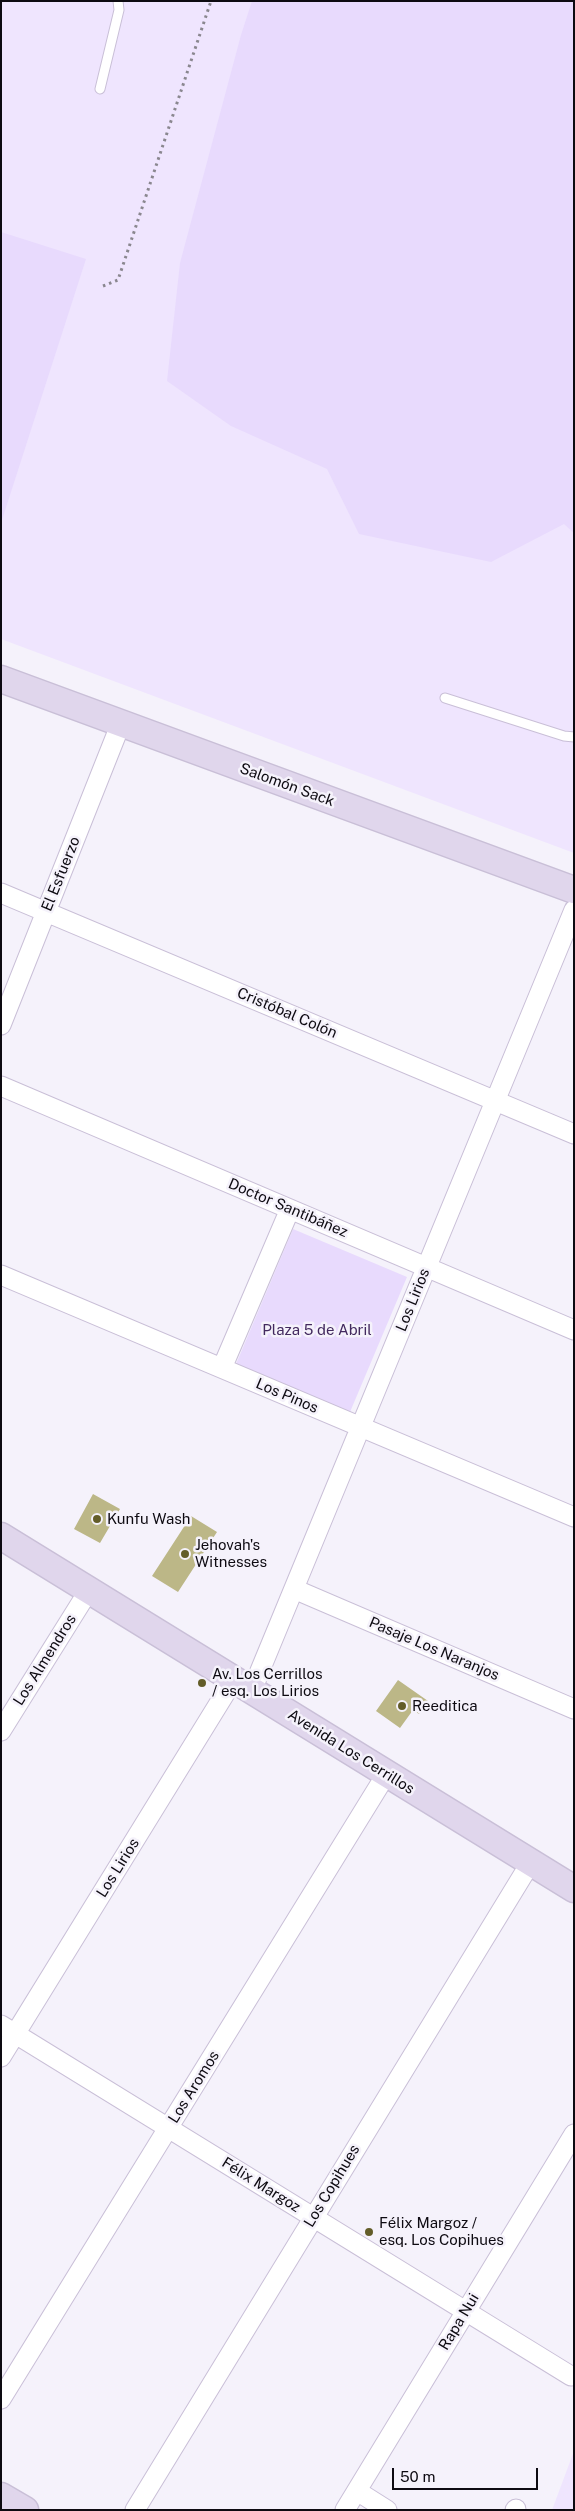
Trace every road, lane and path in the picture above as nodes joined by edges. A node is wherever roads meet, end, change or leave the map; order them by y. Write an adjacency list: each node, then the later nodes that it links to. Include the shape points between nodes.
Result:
1 (118, 1): 3 (lane, via 119,10)
2 (211, 1): 4 (path, via 118,280)
3 (100, 89)
4 (103, 286)
5 (1, 678): 7 (street, Salomón Sack)
6 (445, 698): 8 (lane, via 564,736)
7 (121, 723): 9 (street, Salomón Sack); 12 (street, El Esfuerzo)
8 (574, 736)
9 (574, 890)
10 (1, 893): 12 (street, Cristóbal Colón)
11 (574, 910): 15 (street, Los Lirios)
12 (46, 912): 13 (street, El Esfuerzo); 15 (street, Cristóbal Colón)
13 (1, 1025)
14 (1, 1086): 17 (street, Doctor Santibáñez)
15 (495, 1101): 16 (street, Cristóbal Colón); 18 (street, Los Lirios)
16 (574, 1134)
17 (290, 1209): 18 (street, Doctor Santibáñez); 21 (street)
18 (426, 1267): 20 (street, Doctor Santibáñez); 22 (street, Los Lirios)
19 (1, 1275): 21 (street, Los Pinos)
20 (574, 1330)
21 (222, 1368): 22 (street, Los Pinos)
22 (360, 1427): 23 (street, Los Pinos); 25 (street, Los Lirios)
23 (574, 1517)
24 (1, 1536): 26 (street, Avenida Los Cerrillos)
25 (294, 1589): 27 (street, Los Lirios); 28 (street, Pasaje Los Naranjos)
26 (89, 1590): 27 (street, Avenida Los Cerrillos); 29 (street, Los Almendros)
27 (243, 1685): 30 (street, Avenida Los Cerrillos); 33 (street, Los Lirios)
28 (574, 1709)
29 (1, 1731)
30 (386, 1774): 31 (street, Avenida Los Cerrillos); 35 (street, Los Aromos)
31 (531, 1862): 32 (street, Avenida Los Cerrillos); 37 (street, Los Copihues)
32 (574, 1889)
33 (9, 2029): 34 (street, Los Lirios); 35 (street, Félix Margoz)
34 (1, 2058)
35 (169, 2128): 37 (street, Félix Margoz); 40 (street, Los Aromos)
36 (574, 2134): 38 (street, Rapa Nui)
37 (313, 2217): 38 (street, Félix Margoz); 44 (street, Los Copihues)
38 (466, 2312): 39 (street, Félix Margoz); 41 (street, Rapa Nui)
39 (571, 2376)
40 (1, 2400)
41 (357, 2491): 45 (street, Rapa Nui); 46 (street)
42 (1, 2496): 43 (street)
43 (25, 2510)
44 (134, 2510)
45 (345, 2510)
46 (387, 2510)

